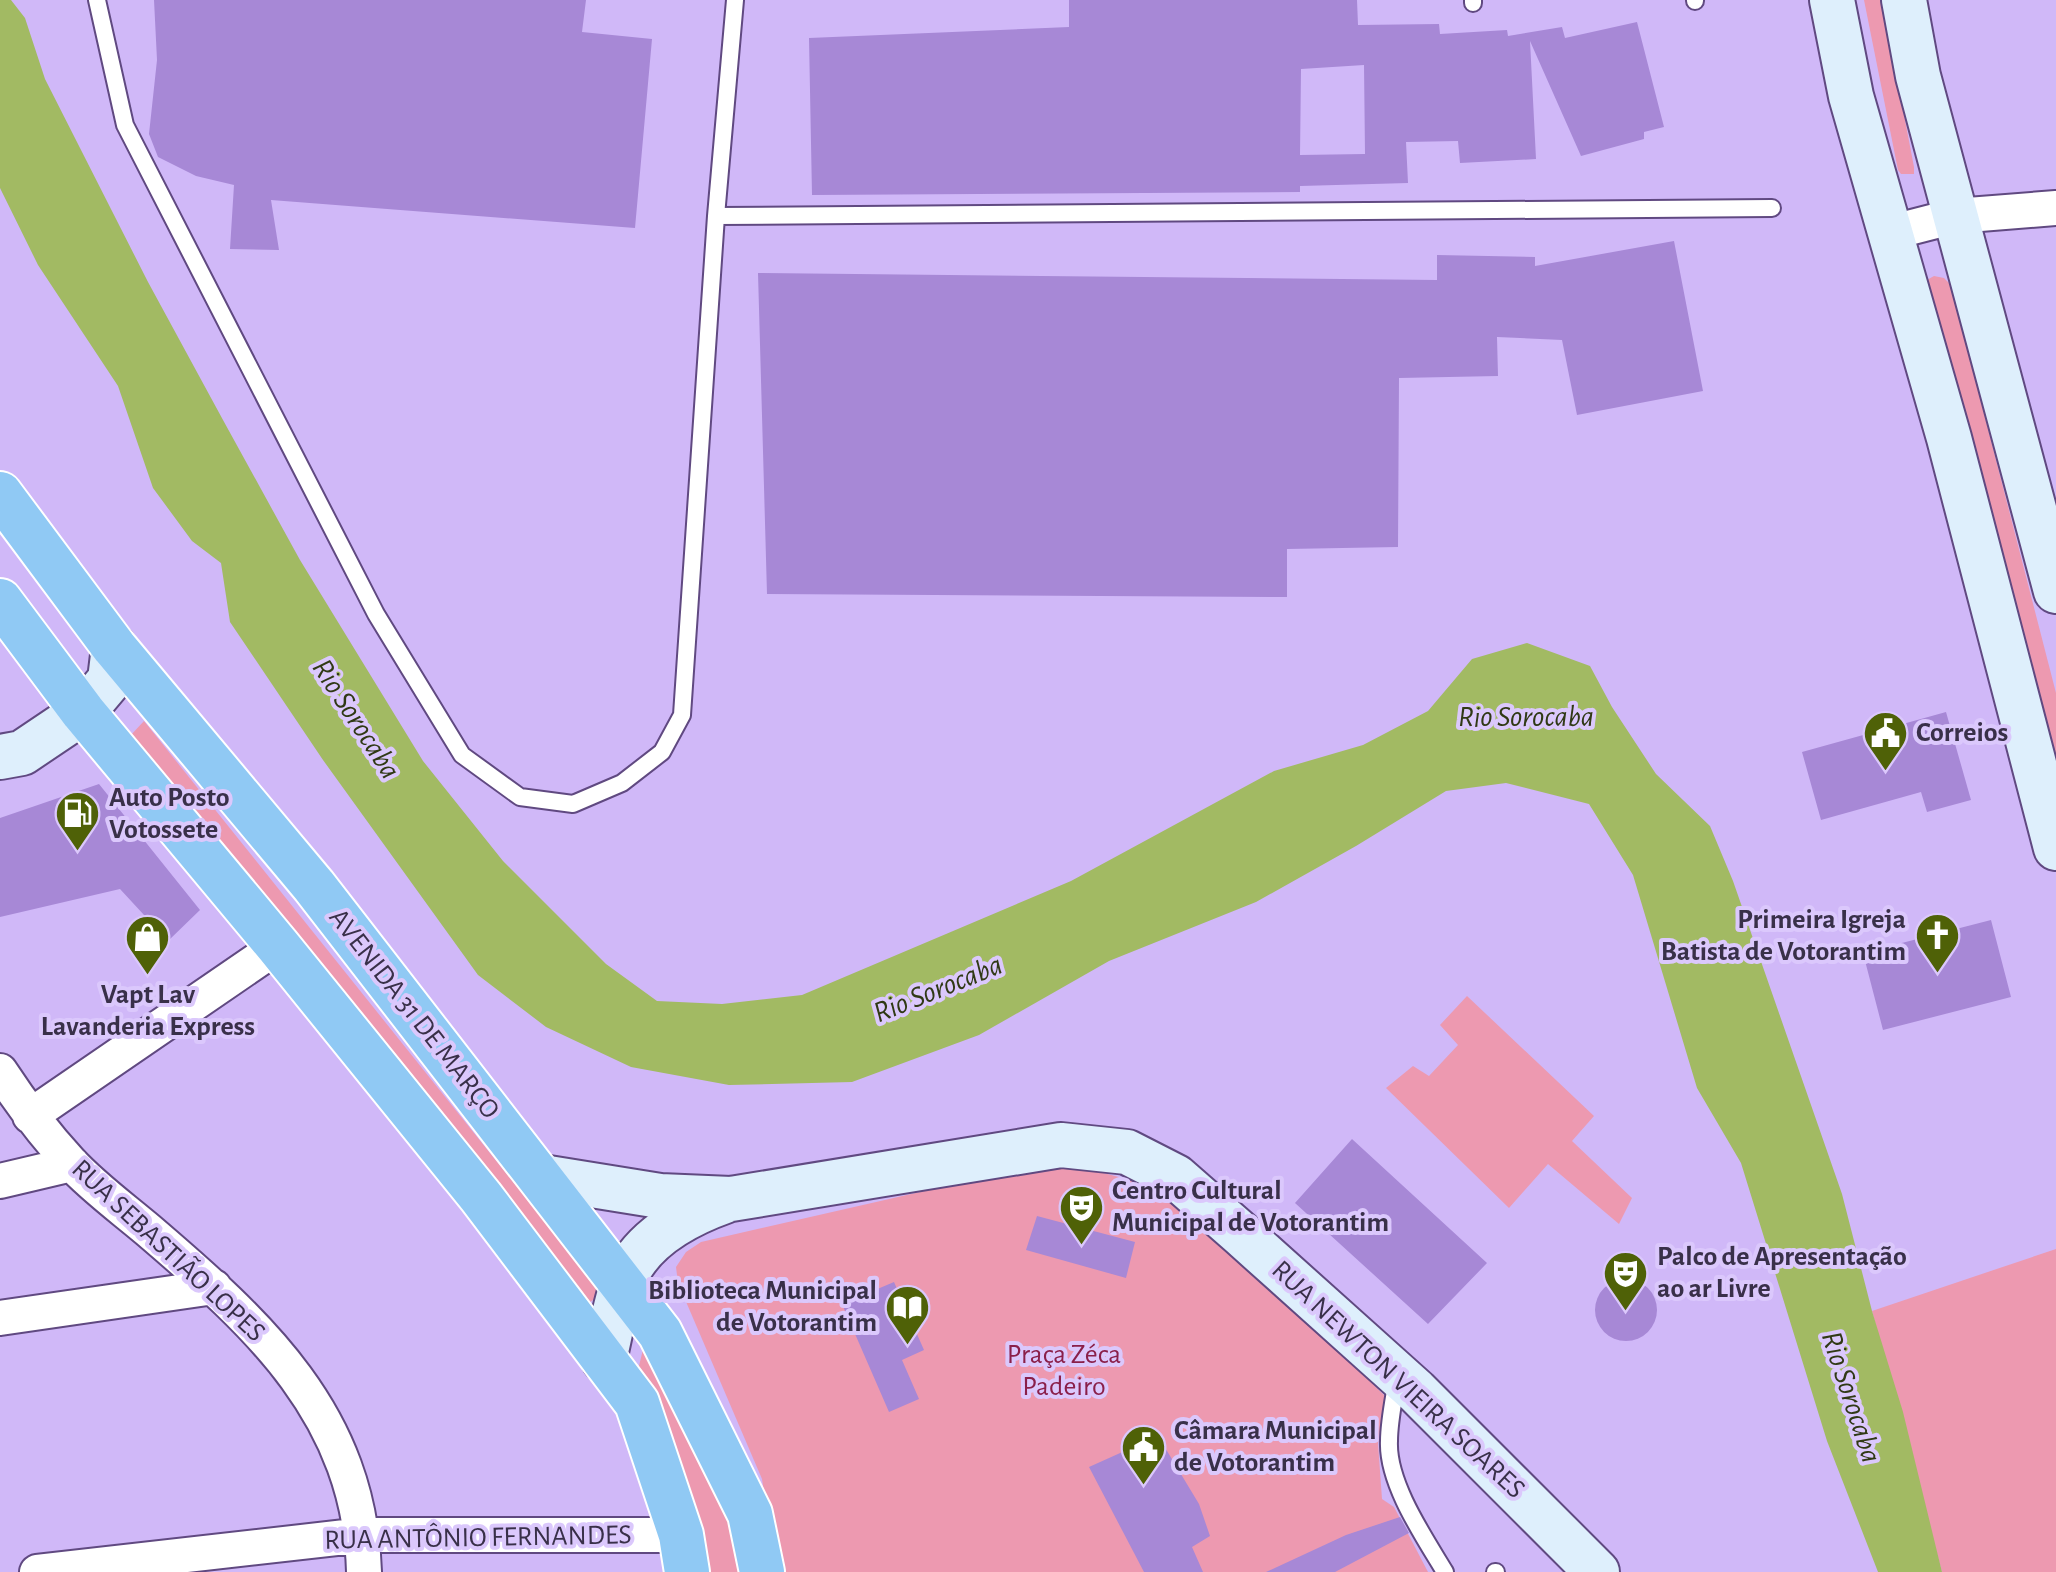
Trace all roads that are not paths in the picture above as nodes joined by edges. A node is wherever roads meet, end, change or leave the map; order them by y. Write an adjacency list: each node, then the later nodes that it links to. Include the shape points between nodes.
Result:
1 (97, 0): 7 (lane, via 125,125 376,614 462,755 520,797 573,804 622,783 662,752 682,715)
2 (735, 0): 7 (lane)
3 (1832, 0): 9 (main road, via 1851,96)
4 (1904, 0): 8 (main road)
5 (1772, 208): 7 (lane)
6 (2056, 208): 8 (street)
7 (716, 216)
8 (1955, 216): 9 (street); 11 (main road)
9 (1889, 233): 16 (main road, via 1949,438)
10 (0, 494): 13 (highway, AVENIDA 31 DE MARÇO)
11 (2056, 591)
12 (0, 601): 14 (highway)
13 (114, 647): 14 (main road, via 110,680); 21 (highway, AVENIDA 31 DE MARÇO, via 314,886)
14 (83, 712): 15 (main road, via 22,753); 17 (highway)
15 (0, 757)
16 (2056, 848)
17 (278, 946): 19 (street); 27 (highway, via 481,1197)
18 (0, 1071): 19 (street, RUA SEBASTIÃO LOPES)
19 (30, 1116): 20 (street, RUA SEBASTIÃO LOPES)
20 (72, 1164): 22 (street); 25 (street, RUA SEBASTIÃO LOPES)
21 (542, 1177): 23 (main road, via 660,1196); 24 (highway, AVENIDA 31 DE MARÇO)
22 (0, 1181)
23 (731, 1199): 24 (main road, via 662,1231); 28 (main road, RUA NEWTON VIEIRA SOARES, via 1061,1145 1127,1152 1176,1177)
24 (622, 1283): 27 (main road); 33 (highway, AVENIDA 31 DE MARÇO, via 660,1333 750,1514)
25 (214, 1287): 26 (street); 29 (street, RUA SEBASTIÃO LOPES, via 312,1397 346,1468)
26 (0, 1318)
27 (604, 1360): 30 (highway, via 637,1403)
28 (1398, 1374): 34 (lane, via 1388,1443 1392,1466 1416,1523); 35 (main road, RUA NEWTON VIEIRA SOARES)
29 (363, 1535): 30 (street, RUA ANTÔNIO FERNANDES); 31 (street, RUA ANTÔNIO FERNANDES); 32 (street, RUA SEBASTIÃO LOPES)
30 (684, 1553)
31 (37, 1572)
32 (364, 1572)
33 (762, 1572)
34 (1445, 1572)
35 (1597, 1572)

